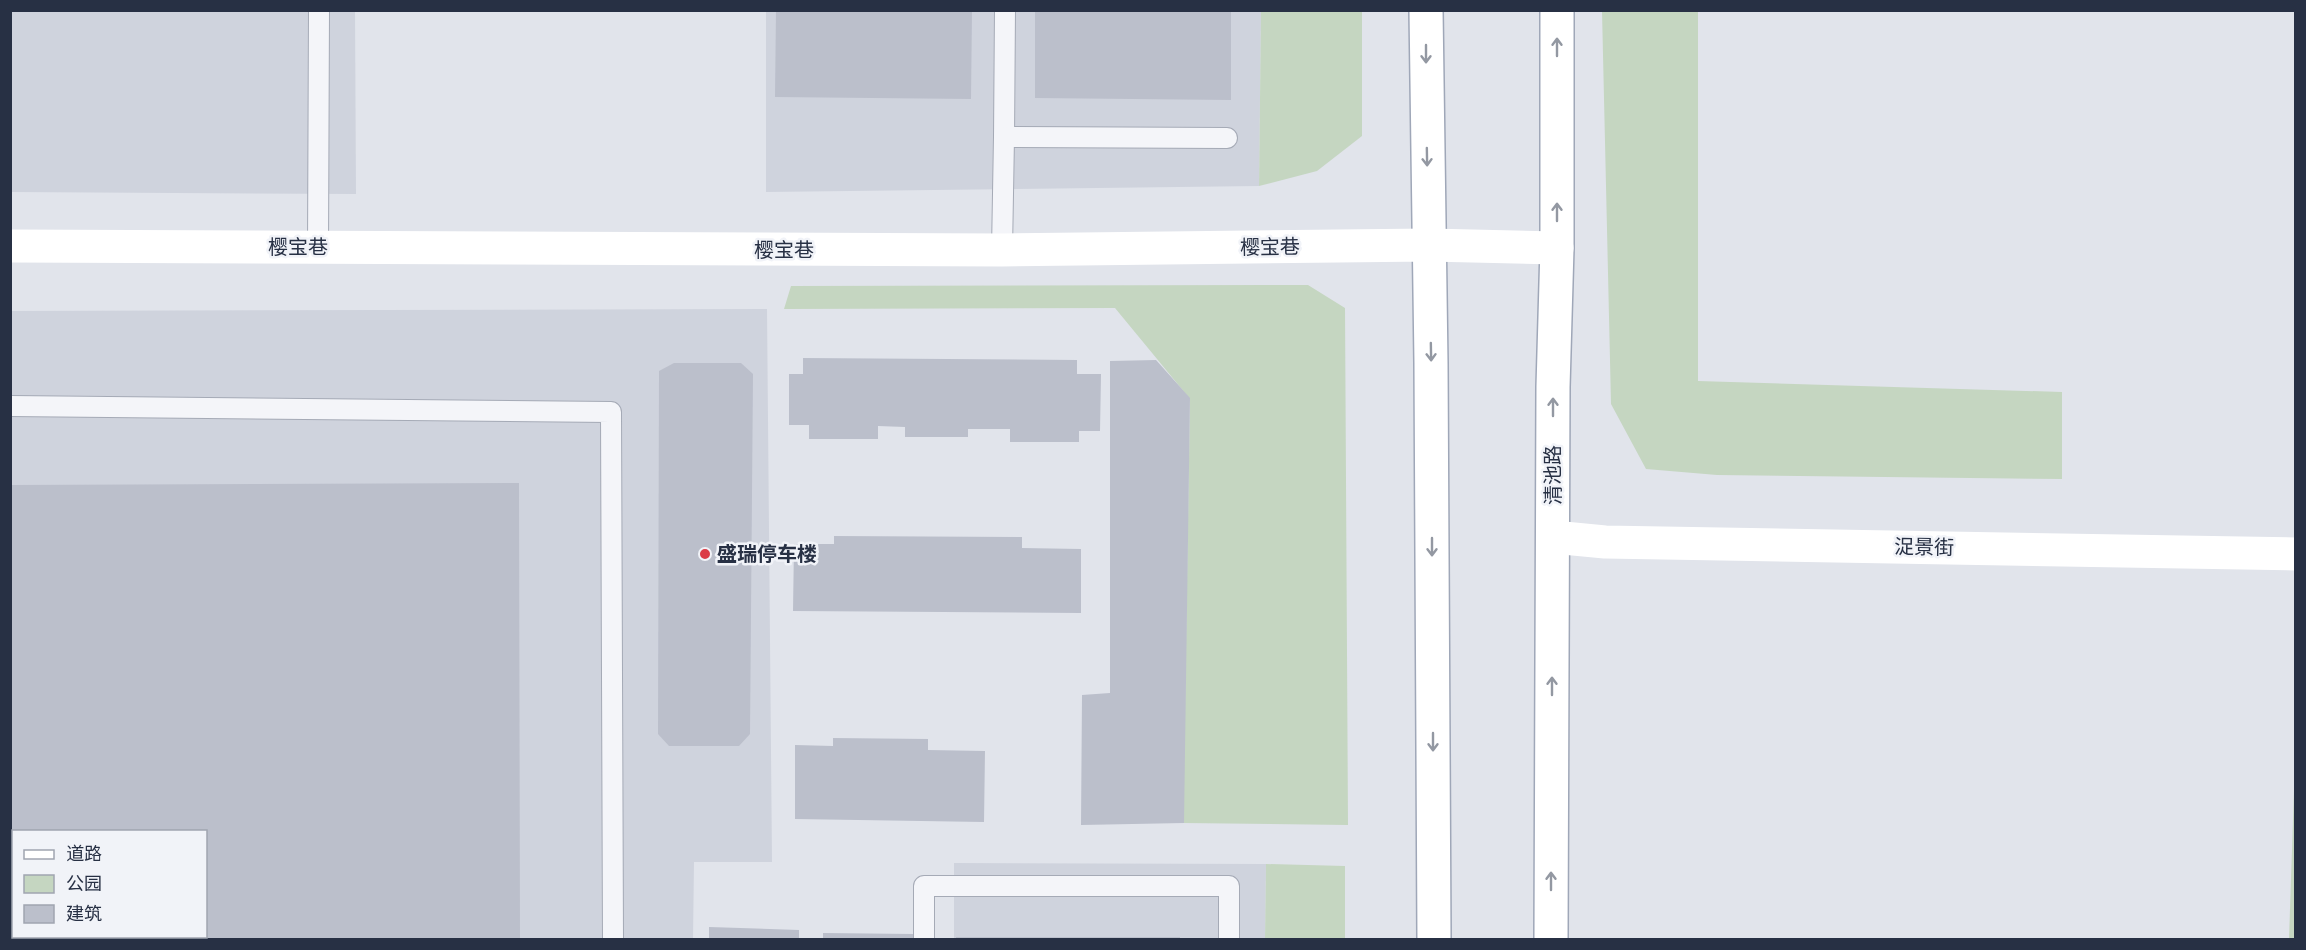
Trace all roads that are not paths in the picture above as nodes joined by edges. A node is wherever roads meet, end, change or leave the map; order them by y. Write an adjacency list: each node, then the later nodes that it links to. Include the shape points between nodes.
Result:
1 (319, 10): 9 (lane)
2 (1005, 10): 5 (lane)
3 (1426, 10): 7 (street, one-way to 7)
4 (1557, 10): 10 (street, 清池路, one-way to 4)
5 (1004, 137): 6 (lane); 11 (lane)
6 (1227, 138)
7 (1429, 245): 10 (street, 樱宝巷); 11 (street, 樱宝巷); 18 (street, one-way to 18)
8 (10, 246): 9 (street, 樱宝巷)
9 (318, 248): 11 (street, 樱宝巷)
10 (1557, 248): 13 (street, 清池路, one-way to 10)
11 (1002, 250)
12 (10, 406): 15 (lane, via 611,412)
13 (1553, 537): 14 (street, 浞景街, via 1605,542); 19 (street, 清池路, one-way to 13)
14 (2295, 554)
15 (613, 939)
16 (924, 939): 17 (lane, via 924,886 1229,886)
17 (1229, 939)
18 (1434, 939)
19 (1551, 939)

